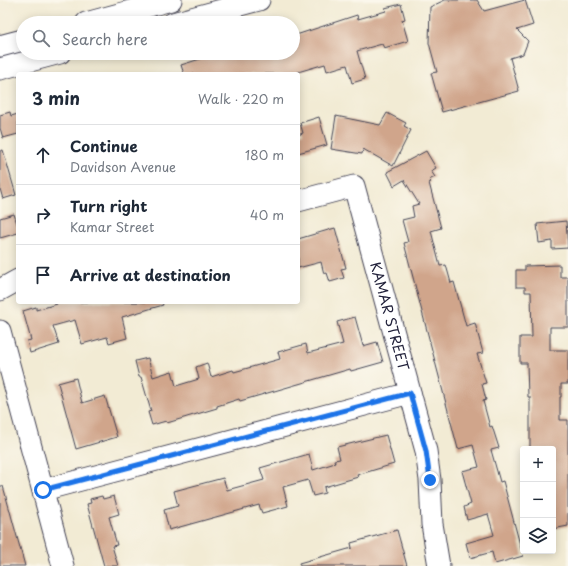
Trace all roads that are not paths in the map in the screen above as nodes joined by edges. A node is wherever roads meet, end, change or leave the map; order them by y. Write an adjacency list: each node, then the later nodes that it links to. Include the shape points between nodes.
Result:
1 (171, 0): 3 (street)
2 (259, 0): 4 (street)
3 (112, 16)
4 (199, 16)
5 (16, 42): 6 (street)
6 (0, 46)
7 (34, 60): 8 (street)
8 (0, 69)
9 (300, 200): 13 (street, KAMAR STREET, via 354,186)
10 (16, 281): 11 (street)
11 (0, 290)
12 (0, 331): 14 (street)
13 (410, 393): 14 (street); 16 (street, KAMAR STREET, via 426,451)
14 (43, 490): 15 (street)
15 (63, 566)
16 (438, 566)

